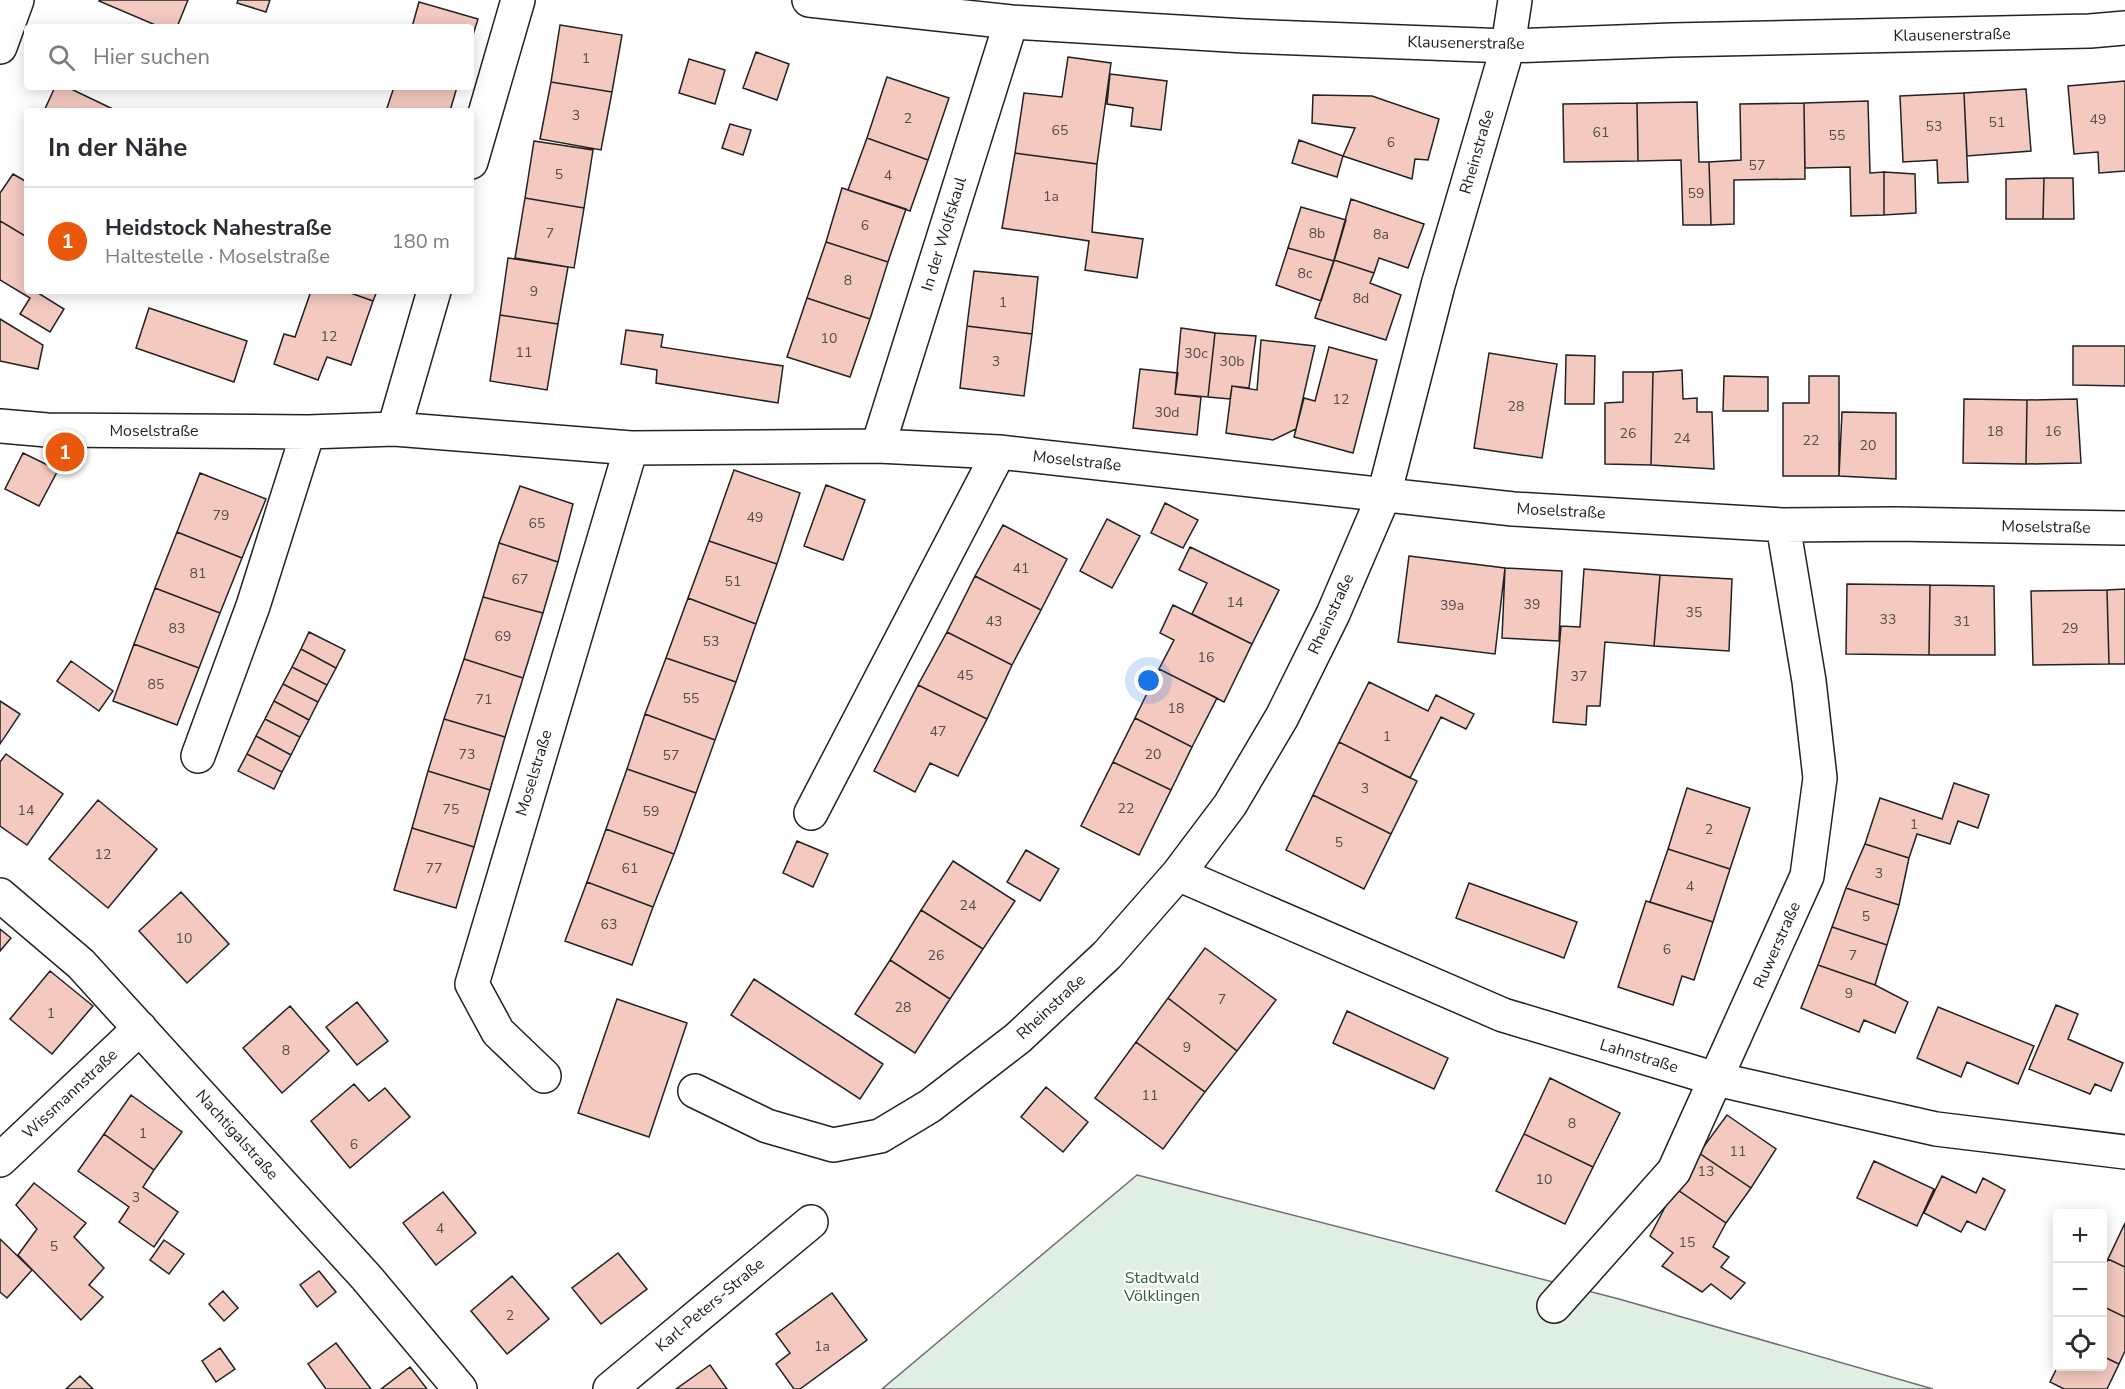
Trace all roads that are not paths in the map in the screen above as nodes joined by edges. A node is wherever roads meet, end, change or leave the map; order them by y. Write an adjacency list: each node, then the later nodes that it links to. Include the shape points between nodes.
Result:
1 (17, 0): 9 (street)
2 (518, 0): 10 (street)
3 (809, 0): 5 (street, Klausenerstraße)
4 (1515, 0): 8 (street, Rheinstraße)
5 (876, 4): 6 (street, Klausenerstraße)
6 (1011, 22): 8 (street, Klausenerstraße); 15 (street, In der Wolfskaul)
7 (2125, 28): 8 (street, Klausenerstraße)
8 (1509, 46): 18 (street, Rheinstraße, via 1438,285)
9 (0, 47)
10 (474, 152)
11 (433, 294): 13 (street)
12 (0, 426): 14 (street, Moselstraße, via 47,430)
13 (394, 429): 14 (street, Moselstraße); 16 (street, Moselstraße)
14 (308, 432): 21 (street, via 253,606)
15 (878, 446): 16 (street, Moselstraße); 17 (street, Moselstraße)
16 (632, 448): 26 (street, Moselstraße, via 472,984 498,1032)
17 (999, 452): 18 (street, Moselstraße); 22 (street)
18 (1384, 495): 19 (street, Moselstraße, via 1513,509); 23 (street, Rheinstraße, via 1333,614 1282,717 1230,805)
19 (1783, 525): 20 (street, Moselstraße); 27 (street, Ruwerstraße, via 1809,681 1820,778 1807,876)
20 (2125, 528)
21 (198, 756)
22 (811, 813)
23 (1178, 874): 27 (street, Lahnstraße, via 1503,1015); 28 (street, Rheinstraße, via 1099,963 1018,1038 930,1106 880,1136 833,1145 767,1126)
24 (0, 895): 25 (street, Nachtigalstraße, via 81,964)
25 (140, 1028): 30 (street, Wissmannstraße); 33 (street, Nachtigalstraße, via 366,1277)
26 (544, 1076)
27 (1716, 1079): 29 (street, Lahnstraße, via 1936,1129); 32 (street, Ruwerstraße, via 1674,1171)
28 (695, 1091)
29 (2125, 1152)
30 (0, 1160)
31 (811, 1222): 34 (street, Karl-Peters-Straße)
32 (1554, 1306)
33 (460, 1389)
34 (610, 1389)

